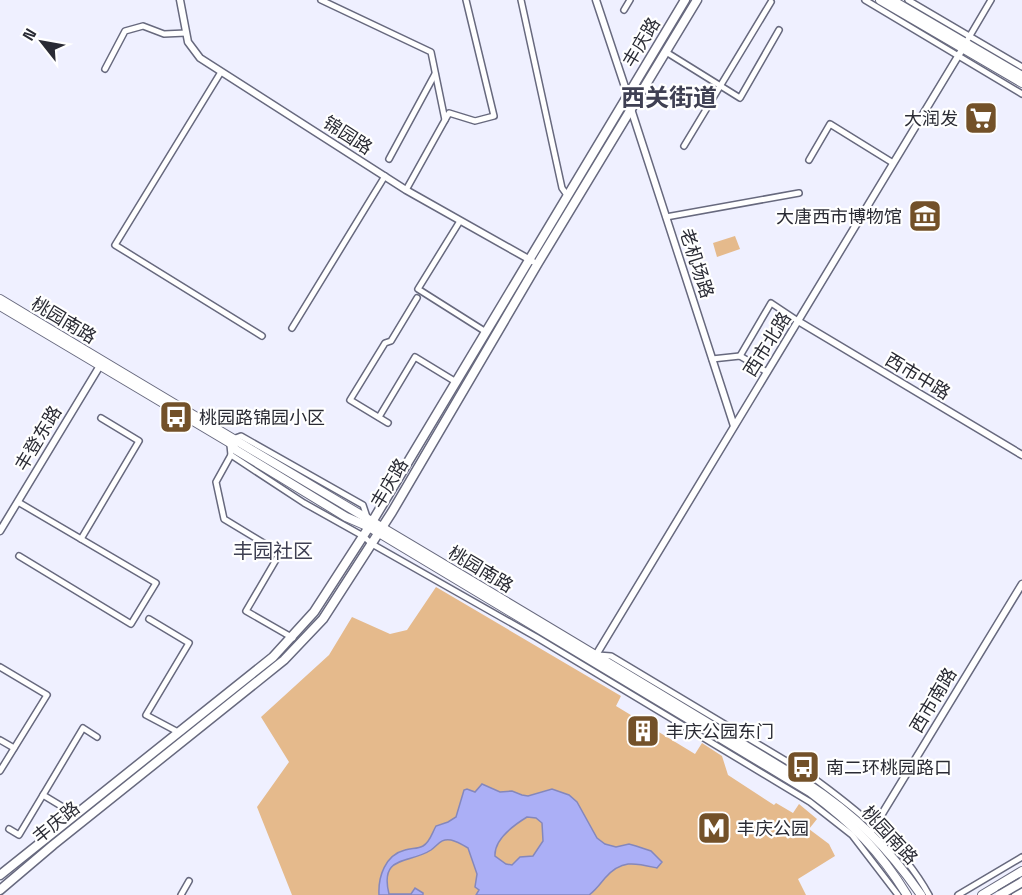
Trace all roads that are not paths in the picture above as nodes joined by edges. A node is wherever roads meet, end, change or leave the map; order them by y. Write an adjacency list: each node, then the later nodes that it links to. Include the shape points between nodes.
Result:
1 (180, 0): 17 (street, 锦园路)
2 (321, 0): 23 (street, via 431,52)
3 (466, 0): 30 (street, via 494,116 475,121 449,113)
4 (521, 0): 38 (street, via 562,188)
5 (596, 0): 28 (street)
6 (630, 0): 15 (street)
7 (685, 0): 28 (main road, 丰庆路)
8 (697, 0): 19 (main road, 丰庆路)
9 (865, 0): 18 (street)
10 (880, 0): 18 (main road)
11 (892, 0): 18 (main road)
12 (908, 0): 18 (street)
13 (991, 0): 18 (street)
14 (771, 2): 26 (street)
15 (624, 10)
16 (780, 30): 26 (street, via 740,98)
17 (186, 33): 21 (street, via 164,34 143,26 125,31); 22 (street, 锦园路, via 200,58)
18 (964, 46): 20 (street); 24 (main road); 25 (main road); 27 (street); 34 (street, 西市北路)
19 (666, 52): 26 (street); 29 (main road, 丰庆路)
20 (1022, 67)
21 (105, 69)
22 (221, 72): 35 (street, 锦园路); 48 (street, via 116,245)
23 (435, 74): 30 (street); 32 (street)
24 (1022, 76)
25 (1022, 83)
26 (720, 86): 31 (street)
27 (1022, 94)
28 (628, 96): 38 (main road, 丰庆路)
29 (631, 109): 39 (street, 老机场路); 41 (main road, 丰庆路)
30 (445, 120): 36 (street)
31 (684, 146)
32 (389, 159)
33 (809, 160): 34 (street, via 830,124)
34 (893, 163): 45 (street, 西市北路)
35 (385, 176): 36 (street, 锦园路); 46 (street)
36 (406, 190): 40 (street, 锦园路)
37 (799, 193): 39 (street)
38 (567, 195): 41 (main road, 丰庆路)
39 (666, 217): 50 (street, 老机场路)
40 (460, 221): 41 (street, 锦园路); 47 (street, via 418,289)
41 (534, 262): 47 (main road, 丰庆路); 63 (main road, 丰庆路)
42 (417, 298): 54 (street, via 351,400)
43 (0, 299): 51 (main road, 桃园南路)
44 (0, 306): 51 (main road, 桃园南路)
45 (798, 321): 49 (street, via 771,303); 52 (street, 西市北路); 60 (street, 西市中路)
46 (292, 328)
47 (486, 332): 53 (main road, 丰庆路)
48 (262, 336)
49 (740, 356): 50 (street); 52 (street)
50 (712, 359): 57 (street, 老机场路)
51 (101, 363): 58 (main road, 桃园南路); 61 (street, 丰登东路)
52 (767, 372): 57 (street, 西市北路)
53 (456, 382): 54 (street, via 415,357); 62 (main road, 丰庆路)
54 (379, 417): 56 (street)
55 (101, 418): 66 (street, via 139,441)
56 (388, 423)
57 (734, 426): 72 (street, 西市北路)
58 (231, 441): 59 (street); 62 (main road, 桃园南路, via 236,450 346,517); 62 (street, via 241,436 363,505)
59 (231, 455): 65 (street); 71 (street, via 216,482 224,519 280,553 246,611)
60 (1022, 456)
61 (18, 502): 64 (street, 丰登东路); 66 (street)
62 (370, 521): 63 (main road, 桃园南路); 65 (main road, 丰庆路)
63 (380, 529): 67 (main road, 丰庆路); 72 (main road, 桃园南路); 92 (main road, 桃园南路, via 810,792 864,837)
64 (0, 531)
65 (363, 536): 67 (street); 71 (main road, 丰庆路)
66 (81, 539): 68 (street, via 156,583 131,624)
67 (372, 544): 88 (main road, 丰庆路, via 323,619 285,660); 91 (street, via 526,631 810,802 852,836)
68 (19, 556)
69 (1022, 584): 82 (street, 西市南路)
70 (149, 619): 74 (street, via 189,642 146,715)
71 (293, 638): 74 (main road, 丰庆路)
72 (596, 655): 82 (main road, 桃园南路, via 806,782)
73 (0, 667): 77 (street, via 47,695)
74 (178, 732): 80 (main road, 丰庆路)
75 (97, 736): 79 (street, via 83,728)
76 (0, 740): 77 (street)
77 (14, 748): 78 (street)
78 (0, 771)
79 (43, 795): 80 (street); 81 (street, via 19,835)
80 (75, 815): 85 (main road, 丰庆路)
81 (9, 829)
82 (872, 830): 93 (main road, 桃园南路); 94 (street, via 906,860)
83 (1022, 857): 95 (street)
84 (1022, 871): 96 (main road)
85 (0, 875)
86 (189, 881): 90 (street)
87 (1022, 882): 97 (main road, bridge)
88 (0, 890)
89 (1022, 891): 98 (main road)
90 (180, 895)
91 (898, 895)
92 (907, 895)
93 (921, 895)
94 (929, 895)
95 (958, 895)
96 (982, 895)
97 (1000, 895)
98 (1016, 895)

